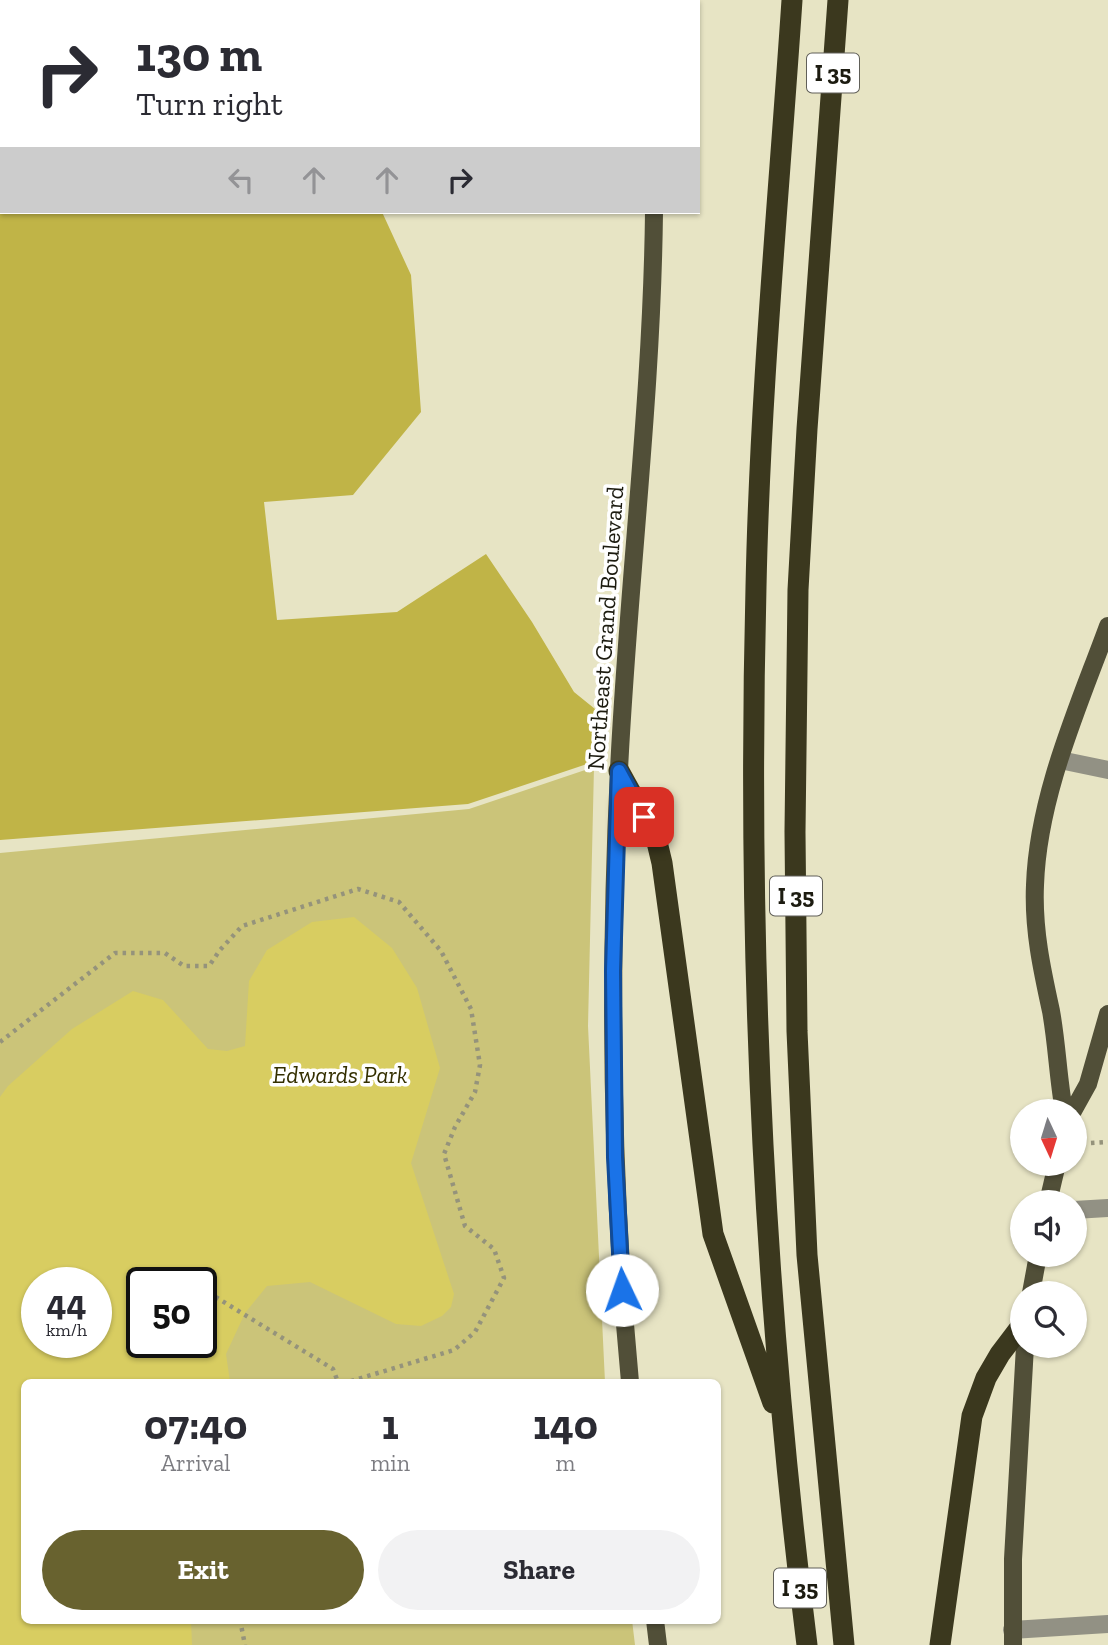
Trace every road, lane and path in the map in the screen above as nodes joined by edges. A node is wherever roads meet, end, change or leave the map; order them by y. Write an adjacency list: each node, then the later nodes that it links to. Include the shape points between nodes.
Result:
1 (792, 0): 22 (highway, I 35, via 764,407 752,837 757,1036)
2 (838, 0): 30 (highway, I 35, via 798,590 795,832 797,1031 807,1255)
3 (654, 214): 7 (main road, Northeast Grand Boulevard)
4 (1108, 626): 5 (main road)
5 (1060, 760): 6 (street); 10 (main road, via 1043,823 1035,885 1042,979 1051,1012)
6 (1108, 770)
7 (619, 771): 21 (main road, Northeast Grand Boulevard, via 613,971 615,1157); 22 (highway, via 656,838 663,863 713,1234)
8 (1107, 1023): 11 (main road)
9 (0, 1042): 20 (path, via 115,953 165,953 184,965 209,966 242,926 358,889 399,902 441,951 471,1009 480,1065 475,1092 444,1154 465,1226 494,1249 505,1278 475,1332 454,1350)
10 (1062, 1099)
11 (1080, 1099)
12 (1108, 1142): 13 (path)
13 (1087, 1143)
14 (1108, 1208): 15 (street)
15 (1087, 1209)
16 (217, 1295): 19 (path, via 333,1369)
17 (1010, 1343): 31 (highway, via 986,1378 972,1416)
18 (1024, 1358): 26 (main road)
19 (337, 1379)
20 (358, 1379)
21 (630, 1379)
22 (782, 1427): 29 (highway, I 35)
23 (1108, 1623): 26 (street)
24 (241, 1624): 27 (path)
25 (655, 1624): 28 (main road)
26 (1012, 1637)
27 (245, 1645)
28 (658, 1645)
29 (807, 1645)
30 (844, 1645)
31 (940, 1645)

